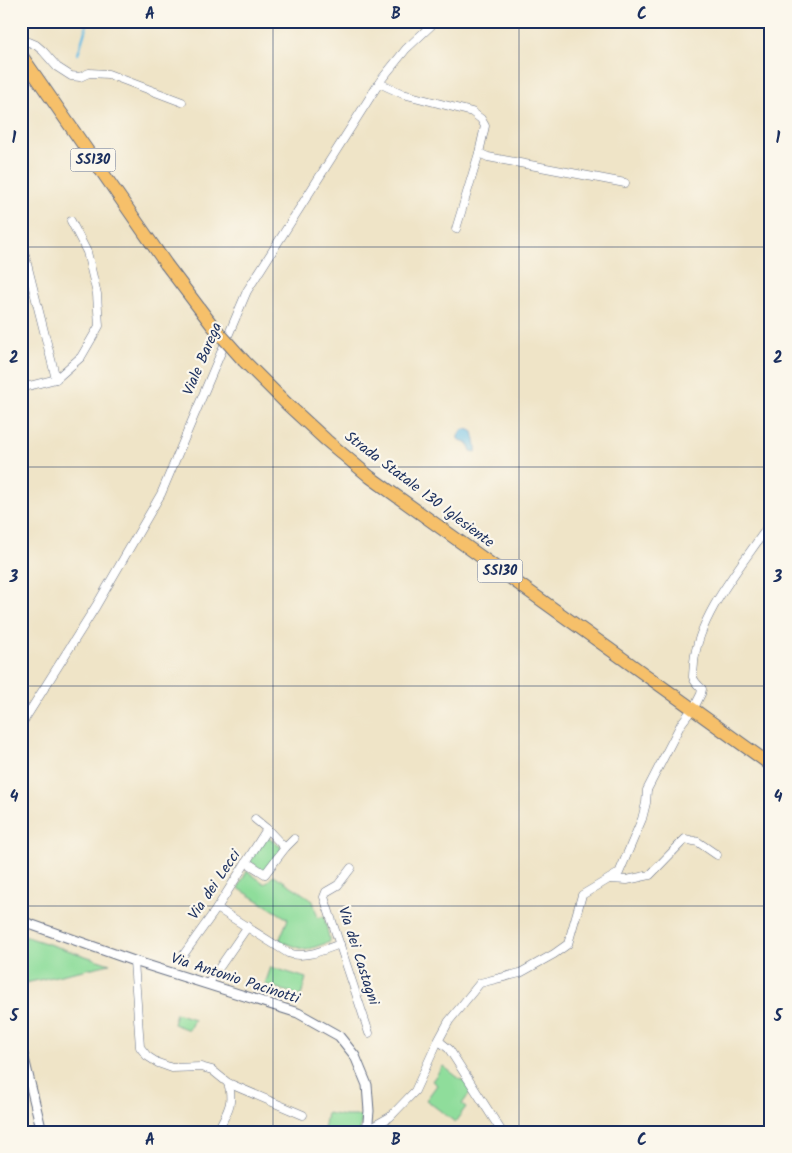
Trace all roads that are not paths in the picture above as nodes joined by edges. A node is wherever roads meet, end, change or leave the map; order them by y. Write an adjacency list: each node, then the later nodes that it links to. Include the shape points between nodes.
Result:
1 (436, 21): 4 (street, Viale Barega, via 406,49)
2 (21, 42): 5 (street, via 36,45 71,76 108,74)
3 (21, 55): 17 (highway, Strada Statale 130 Iglesiente / SS130, bridge, via 202,313 287,404 370,477)
4 (379, 83): 6 (street, via 403,94 472,112 485,126); 16 (street, Viale Barega, via 247,291 161,494)
5 (182, 102)
6 (479, 153): 7 (street); 9 (street)
7 (625, 183)
8 (71, 221): 11 (street, via 86,252 97,294 99,326 81,357)
9 (456, 229)
10 (21, 240): 11 (street)
11 (56, 379): 12 (street)
12 (21, 388)
13 (771, 522): 14 (street, via 710,612 701,632 693,677 702,689)
14 (696, 704)
15 (690, 712): 25 (street, via 647,790 642,820 619,873)
16 (21, 725)
17 (771, 765)
18 (254, 819): 19 (street)
19 (267, 829): 21 (street); 23 (street, Via dei Lecci)
20 (294, 839): 21 (street)
21 (285, 848): 23 (street, via 266,874)
22 (718, 855): 25 (street, via 698,842 685,839 650,875)
23 (246, 862): 26 (street, Via dei Lecci)
24 (351, 868): 29 (street, Via dei Castagni, via 324,897)
25 (608, 880): 34 (street, via 582,895 568,944 520,973 480,983 449,1021)
26 (218, 908): 28 (street); 30 (street, Via dei Lecci)
27 (21, 921): 31 (street, Via Antonio Pacinotti)
28 (248, 926): 29 (street, via 288,953 299,956); 32 (street)
29 (340, 944): 33 (street, Via dei Castagni)
30 (184, 954)
31 (134, 961): 32 (street, Via Antonio Pacinotti); 37 (street, via 140,1047 158,1063 172,1068 212,1070)
32 (208, 984): 39 (street, Via Antonio Pacinotti, via 298,1013 339,1036 355,1056 367,1085)
33 (369, 1033)
34 (439, 1041): 39 (street, via 415,1091 390,1117); 43 (street, via 449,1049)
35 (21, 1046): 41 (street)
36 (21, 1066): 40 (street)
37 (228, 1083): 38 (street); 42 (street, via 231,1102)
38 (303, 1115)
39 (367, 1131)
40 (37, 1132)
41 (42, 1132)
42 (218, 1132)
43 (502, 1132)

